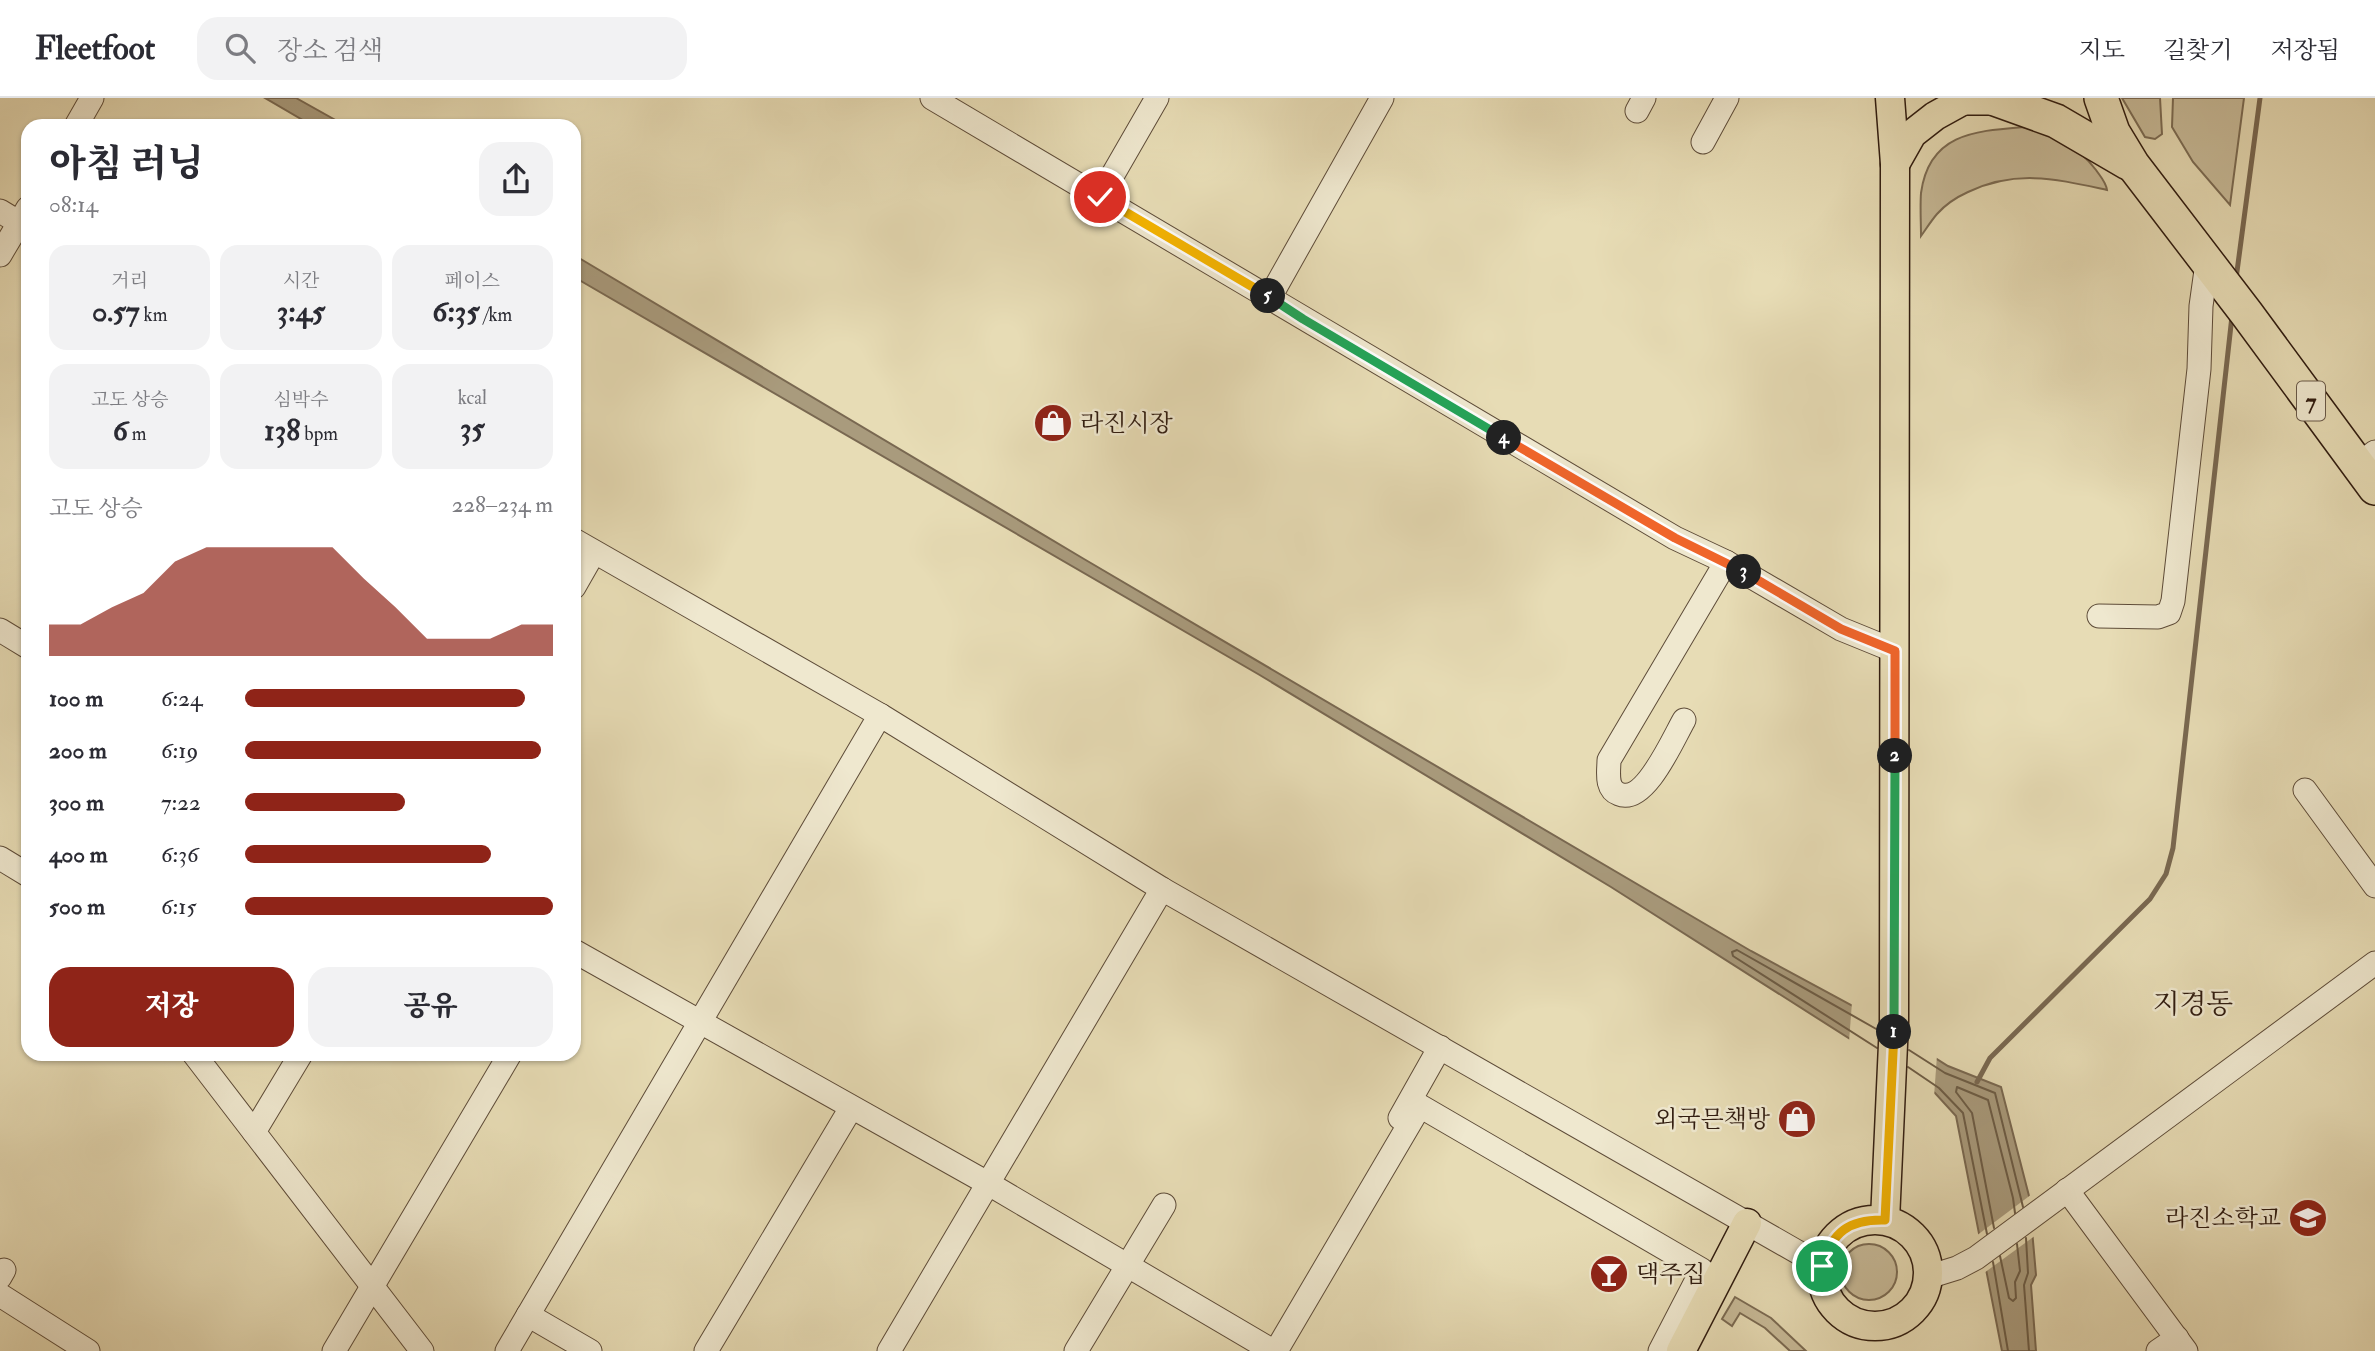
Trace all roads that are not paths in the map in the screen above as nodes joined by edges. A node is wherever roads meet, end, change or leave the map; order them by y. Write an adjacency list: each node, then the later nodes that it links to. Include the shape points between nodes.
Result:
1 (92, 98): 9 (street)
2 (932, 98): 13 (street)
3 (1157, 98): 13 (street)
4 (1381, 98): 17 (street)
5 (1727, 98): 10 (street)
6 (1891, 98): 11 (main road)
7 (2101, 98): 12 (highway, 7, via 2113,132)
8 (1979, 99): 11 (main road, via 1935,116 1912,134); 12 (highway, 7, via 2056,121)
9 (80, 119)
10 (1703, 142)
11 (1895, 164): 26 (main road)
12 (2133, 165): 16 (highway, 7)
13 (1100, 197): 17 (street)
14 (19, 217): 15 (street)
15 (0, 255)
16 (2214, 271): 18 (highway, 7); 23 (street, via 2201,306 2199,369 2173,601 2169,613 2158,617)
17 (1270, 297): 21 (street, via 1675,538)
18 (2369, 468)
19 (581, 544): 20 (street)
20 (594, 552): 22 (street); 27 (street)
21 (1726, 562): 26 (street, via 1841,629); 28 (street, via 1609,760 1613,791 1622,796 1636,793)
22 (581, 575)
23 (2099, 616)
24 (0, 631): 25 (street)
25 (21, 643)
26 (1895, 651): 46 (main road, via 1894,1023)
27 (880, 715): 33 (street); 36 (street)
28 (1684, 720)
29 (2305, 790): 32 (street)
30 (0, 858): 31 (street)
31 (21, 871)
32 (2375, 886)
33 (1162, 889): 37 (street); 43 (street)
34 (581, 955): 36 (street)
35 (2375, 963): 44 (street)
36 (699, 1023): 41 (street); 54 (street)
37 (1440, 1047): 47 (street); 48 (street)
38 (199, 1061): 42 (street)
39 (297, 1061): 42 (street)
40 (506, 1061): 52 (street)
41 (851, 1108): 43 (street); 62 (street)
42 (254, 1132): 52 (street)
43 (989, 1184): 49 (street); 63 (street)
44 (2067, 1191): 51 (street, via 1976,1258); 56 (street)
45 (1164, 1205): 49 (street)
46 (1885, 1220): 50 (main road, via 1867,1220 1837,1235); 51 (main road, via 1915,1237 1924,1251)
47 (1747, 1223): 50 (street); 68 (main road)
48 (1320, 1258)
49 (1128, 1265): 64 (street); 65 (street, via 1266,1347)
50 (1822, 1266): 55 (main road, via 1822,1284 1839,1313)
51 (1928, 1277): 55 (main road, via 1920,1303)
52 (372, 1286): 58 (street); 59 (street)
53 (0, 1295): 57 (street)
54 (528, 1315): 60 (street); 61 (street)
55 (1892, 1338)
56 (2174, 1347)
57 (88, 1351)
58 (334, 1351)
59 (422, 1351)
60 (507, 1351)
61 (590, 1351)
62 (706, 1351)
63 (889, 1351)
64 (1076, 1351)
65 (1264, 1351)
66 (1276, 1351): 67 (street, via 1420,1106 1702,1270)
67 (1660, 1351)
68 (1681, 1351)

